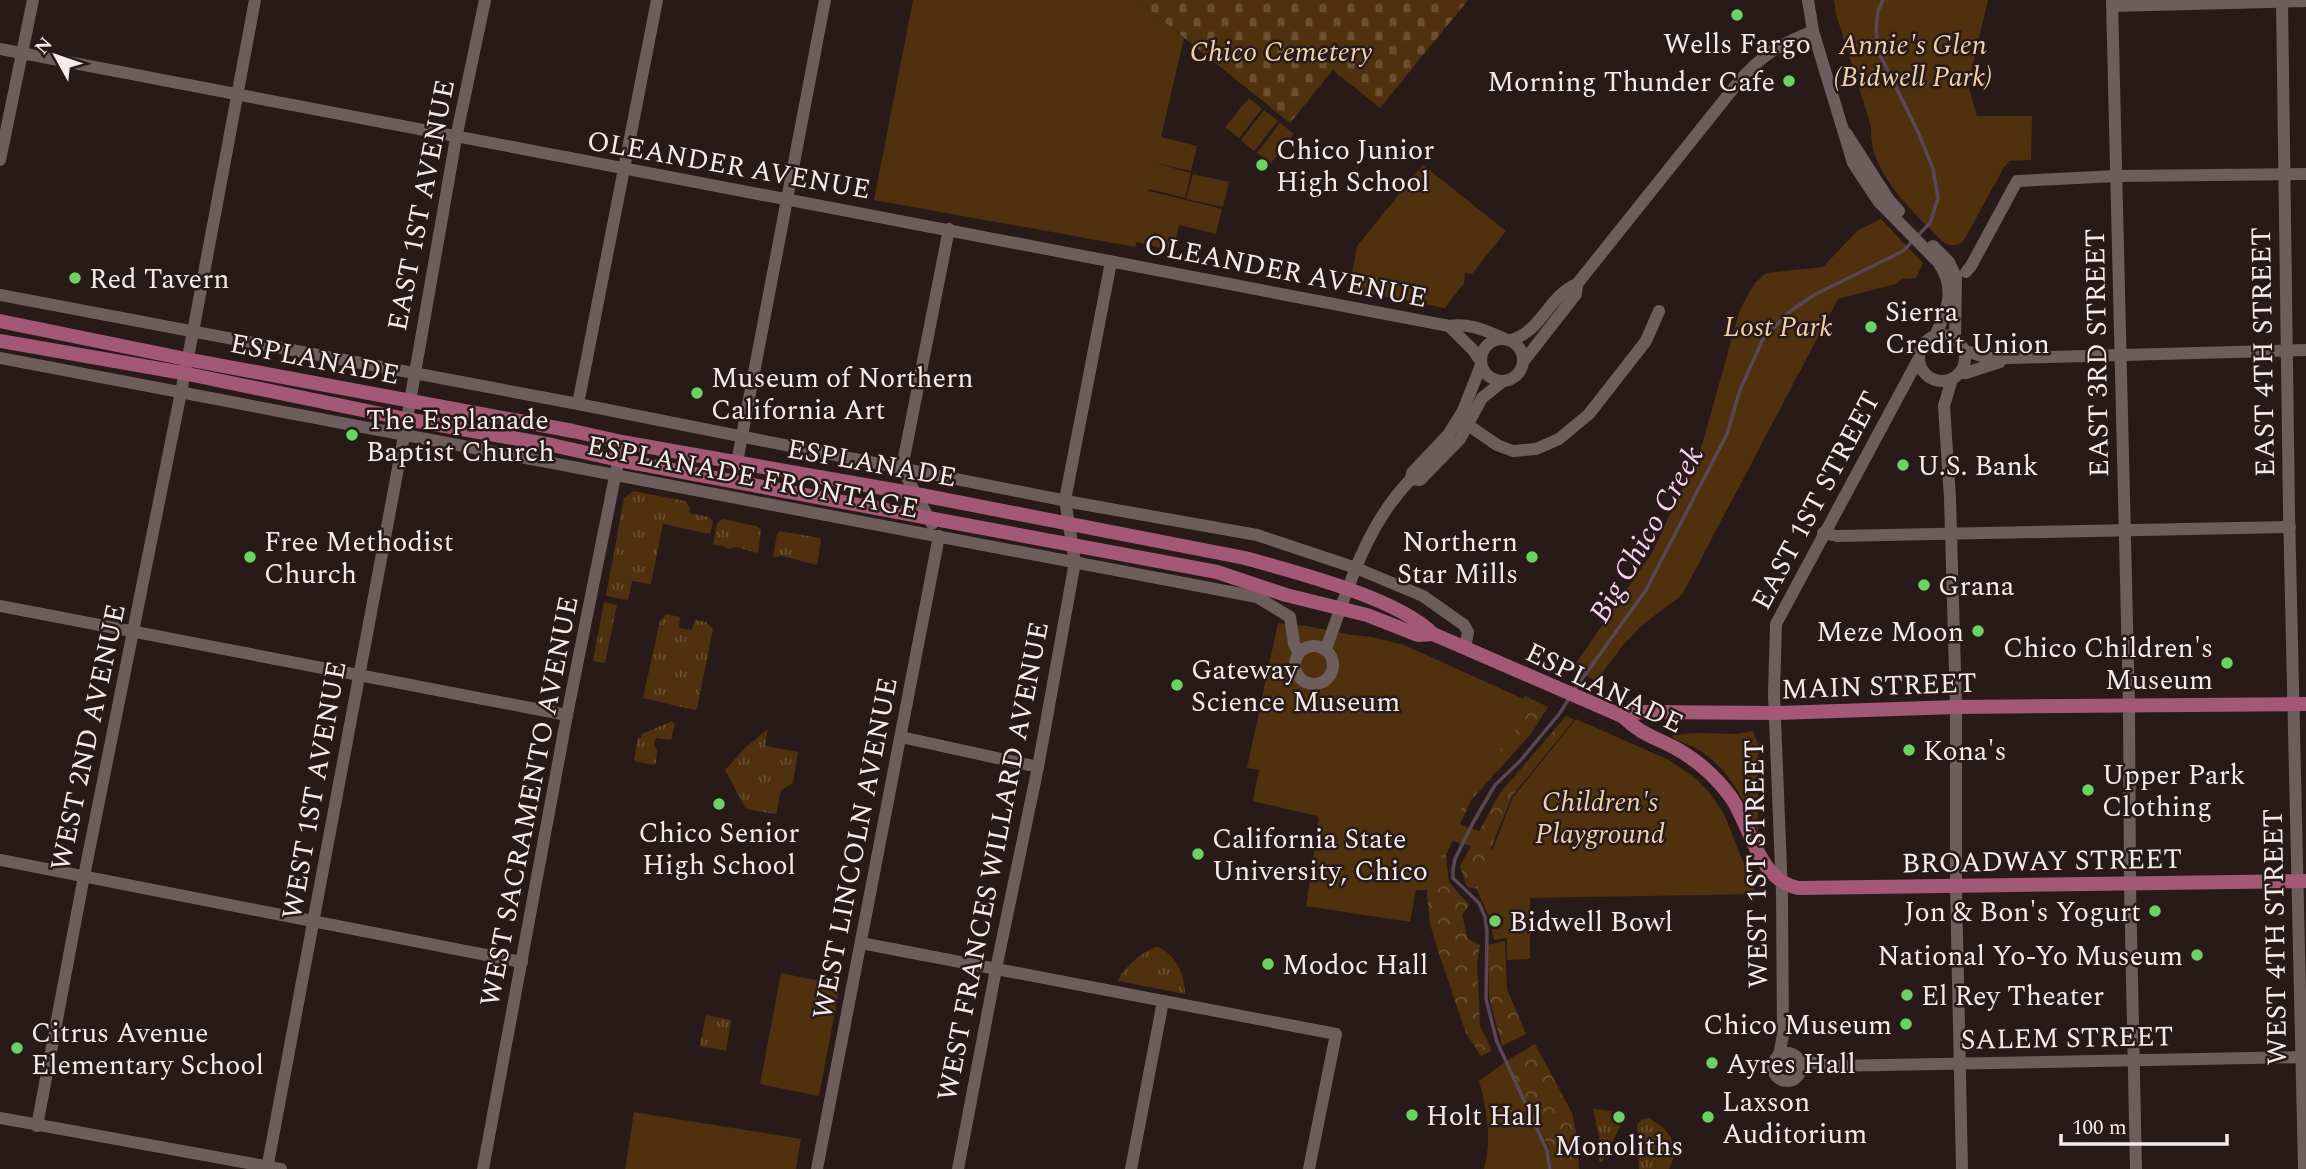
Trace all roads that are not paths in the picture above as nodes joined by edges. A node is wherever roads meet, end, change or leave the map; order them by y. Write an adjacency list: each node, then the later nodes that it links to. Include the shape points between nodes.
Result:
1 (33, 0): 12 (street)
2 (255, 0): 13 (street, WEST 2ND AVENUE)
3 (485, 0): 14 (street, EAST 1ST AVENUE)
4 (657, 0): 16 (street)
5 (825, 0): 20 (street)
6 (1808, 0): 10 (street)
7 (2282, 0): 8 (street); 9 (street); 18 (street, EAST 4TH STREET)
8 (2306, 1)
9 (2112, 3): 19 (street, EAST 3RD STREET)
10 (1813, 32): 22 (street, via 1853,163 1869,190); 25 (street, via 1766,53 1747,72)
11 (0, 50): 12 (street, OLEANDER AVENUE)
12 (22, 54): 13 (street, OLEANDER AVENUE); 15 (street)
13 (236, 94): 14 (street, OLEANDER AVENUE); 30 (street, WEST 2ND AVENUE)
14 (456, 138): 16 (street, OLEANDER AVENUE); 44 (street, EAST 1ST AVENUE)
15 (0, 160)
16 (625, 170): 20 (street, OLEANDER AVENUE); 49 (street)
17 (2306, 174): 18 (street)
18 (2284, 175): 19 (street); 35 (street, EAST 4TH STREET)
19 (2116, 176): 24 (street, via 2017,181); 37 (street, EAST 3RD STREET)
20 (787, 199): 21 (street, OLEANDER AVENUE); 53 (street)
21 (949, 229): 23 (street, OLEANDER AVENUE); 57 (street)
22 (1931, 250): 31 (street, via 1948,291 1948,309); 34 (street, via 1949,262 1956,277)
23 (1111, 262): 29 (street, OLEANDER AVENUE); 61 (street)
24 (1966, 272)
25 (1577, 284): 32 (street, via 1568,288 1531,331); 41 (street, via 1576,294)
26 (0, 295): 30 (street, ESPLANADE FRONTAGE)
27 (1659, 311): 51 (street, via 1646,341 1589,414 1559,439 1536,449 1513,451)
28 (0, 321): 43 (main road, ESPLANADE)
29 (1449, 326): 32 (street, OLEANDER AVENUE, via 1475,326); 42 (street, OLEANDER AVENUE)
30 (193, 332): 43 (street, WEST 2ND AVENUE); 44 (street, ESPLANADE FRONTAGE)
31 (1935, 336): 34 (street); 39 (street, via 1923,344)
32 (1507, 339): 41 (street, via 1518,346); 42 (street, via 1488,343)
33 (0, 341): 43 (main road, ESPLANADE)
34 (1959, 344): 40 (street, via 1988,358); 45 (street, via 1965,362)
35 (2288, 350): 36 (street); 37 (street); 64 (street, EAST 4TH STREET)
36 (2306, 350)
37 (2122, 354): 40 (street); 65 (street, EAST 3RD STREET)
38 (0, 358): 47 (street, ESPLANADE FRONTAGE)
39 (1919, 358): 45 (street, via 1929,378 1937,381); 66 (street, EAST 1ST STREET)
40 (2010, 358): 45 (street)
41 (1522, 362): 46 (street, via 1514,376)
42 (1480, 363): 46 (street, via 1487,375); 59 (street, via 1463,411)
43 (185, 366): 47 (street, WEST 2ND AVENUE); 48 (main road, ESPLANADE); 50 (main road, ESPLANADE)
44 (413, 373): 48 (street, EAST 1ST AVENUE); 49 (street, ESPLANADE FRONTAGE)
45 (1956, 376): 67 (street, via 1944,407)
46 (1503, 381): 51 (street, via 1482,398)
47 (180, 393): 52 (street, ESPLANADE FRONTAGE); 75 (street, WEST 2ND AVENUE)
48 (409, 400): 50 (street, EAST 1ST AVENUE); 54 (main road, ESPLANADE)
49 (578, 404): 53 (street, ESPLANADE FRONTAGE)
50 (406, 419): 52 (street, WEST 1ST AVENUE); 55 (main road, ESPLANADE)
51 (1468, 425): 59 (street, via 1420,480)
52 (404, 436): 58 (street, ESPLANADE FRONTAGE); 80 (street, WEST 1ST AVENUE)
53 (742, 437): 56 (street); 57 (street, ESPLANADE FRONTAGE)
54 (622, 442): 55 (street, WEST SACRAMENTO AVENUE); 56 (main road, ESPLANADE)
55 (619, 460): 58 (street, WEST SACRAMENTO AVENUE); 62 (main road, ESPLANADE)
56 (737, 462): 60 (main road, ESPLANADE)
57 (902, 467): 60 (street); 61 (street, ESPLANADE FRONTAGE)
58 (616, 475): 68 (street, ESPLANADE FRONTAGE); 85 (street, WEST SACRAMENTO AVENUE)
59 (1410, 479): 71 (street, via 1376,522)
60 (916, 494): 62 (street); 63 (main road, ESPLANADE)
61 (1065, 500): 63 (street, WEST FRANCES WILLARD AVENUE); 71 (street, ESPLANADE FRONTAGE, via 1257,535)
62 (929, 518): 68 (street); 69 (main road, ESPLANADE)
63 (1069, 524): 69 (street, WEST FRANCES WILLARD AVENUE); 72 (main road, ESPLANADE, via 1245,558)
64 (2290, 527): 65 (street); 81 (street, EAST 4TH STREET)
65 (2124, 531): 67 (street); 82 (street, EAST 3RD STREET)
66 (1823, 533): 67 (street); 84 (street, EAST 1ST STREET, via 1776,624)
67 (1950, 534): 83 (street)
68 (939, 536): 70 (street, ESPLANADE FRONTAGE); 87 (street, WEST LINCOLN AVENUE)
69 (1072, 544): 70 (street, WEST FRANCES WILLARD AVENUE); 74 (main road, ESPLANADE, via 1217,572)
70 (1075, 562): 79 (street, ESPLANADE FRONTAGE, via 1258,597 1290,617); 88 (street, WEST FRANCES WILLARD AVENUE)
71 (1356, 568): 72 (street); 77 (street, ESPLANADE FRONTAGE, via 1423,596 1458,620 1468,632)
72 (1348, 590): 74 (street); 76 (main road, ESPLANADE, via 1420,621)
73 (0, 606): 75 (street)
74 (1341, 608): 76 (main road, ESPLANADE, via 1418,635); 78 (street)
75 (135, 630): 80 (street); 90 (street, WEST 2ND AVENUE)
76 (1433, 634): 77 (main road, ESPLANADE)
77 (1465, 648): 86 (main road, ESPLANADE)
78 (1326, 649): 79 (street, via 1314,645); 79 (street, via 1334,666 1329,678 1318,684 1306,682 1297,673)
79 (1299, 653)
80 (359, 674): 85 (street); 95 (street, WEST 1ST AVENUE)
81 (2300, 704): 82 (main road, MAIN STREET); 92 (street, WEST 4TH STREET)
82 (2129, 705): 83 (main road, MAIN STREET); 93 (street, EAST 3RD STREET)
83 (1956, 707): 84 (main road, MAIN STREET); 94 (street)
84 (1776, 713): 86 (main road, MAIN STREET, via 1642,712); 91 (street, WEST 1ST STREET)
85 (567, 715): 97 (street, WEST SACRAMENTO AVENUE)
86 (1622, 716): 91 (main road, ESPLANADE, via 1637,731 1689,756 1716,779 1749,828 1765,864)
87 (901, 737): 88 (street); 96 (street, WEST LINCOLN AVENUE)
88 (1038, 767): 98 (street, WEST FRANCES WILLARD AVENUE)
89 (0, 860): 90 (street)
90 (84, 876): 95 (street); 108 (street, WEST 2ND AVENUE)
91 (1781, 880): 94 (main road, BROADWAY STREET, via 1798,888); 100 (street, WEST 1ST STREET, via 1783,1035)
92 (2302, 881): 93 (main road, BROADWAY STREET); 101 (street, WEST 4TH STREET)
93 (2130, 884): 94 (main road, BROADWAY STREET); 103 (street, EAST 3RD STREET)
94 (1956, 886): 104 (street)
95 (314, 921): 97 (street); 109 (street, WEST 1ST AVENUE)
96 (861, 943): 98 (street); 112 (street, WEST LINCOLN AVENUE)
97 (522, 962): 111 (street, WEST SACRAMENTO AVENUE)
98 (996, 969): 99 (street); 113 (street, WEST FRANCES WILLARD AVENUE)
99 (1163, 1001): 114 (street); 115 (street, via 1336,1034)
100 (1779, 1055): 102 (street, via 1788,1053); 106 (street, via 1772,1067 1779,1080 1793,1081)
101 (2303, 1057): 103 (street, SALEM STREET); 118 (street, WEST 4TH STREET)
102 (1799, 1059): 105 (street, SALEM STREET); 106 (street)
103 (2133, 1060): 104 (street, SALEM STREET); 117 (street, EAST 3RD STREET)
104 (1959, 1064): 105 (street, SALEM STREET); 116 (street)
105 (1829, 1066): 106 (street, SALEM STREET)
106 (1800, 1074)
107 (0, 1118): 108 (street)
108 (37, 1126): 109 (street)
109 (267, 1168): 110 (street)
110 (281, 1169)
111 (483, 1169)
112 (817, 1169)
113 (958, 1169)
114 (1131, 1169)
115 (1309, 1169)
116 (1962, 1169)
117 (2136, 1169)
118 (2304, 1169)

